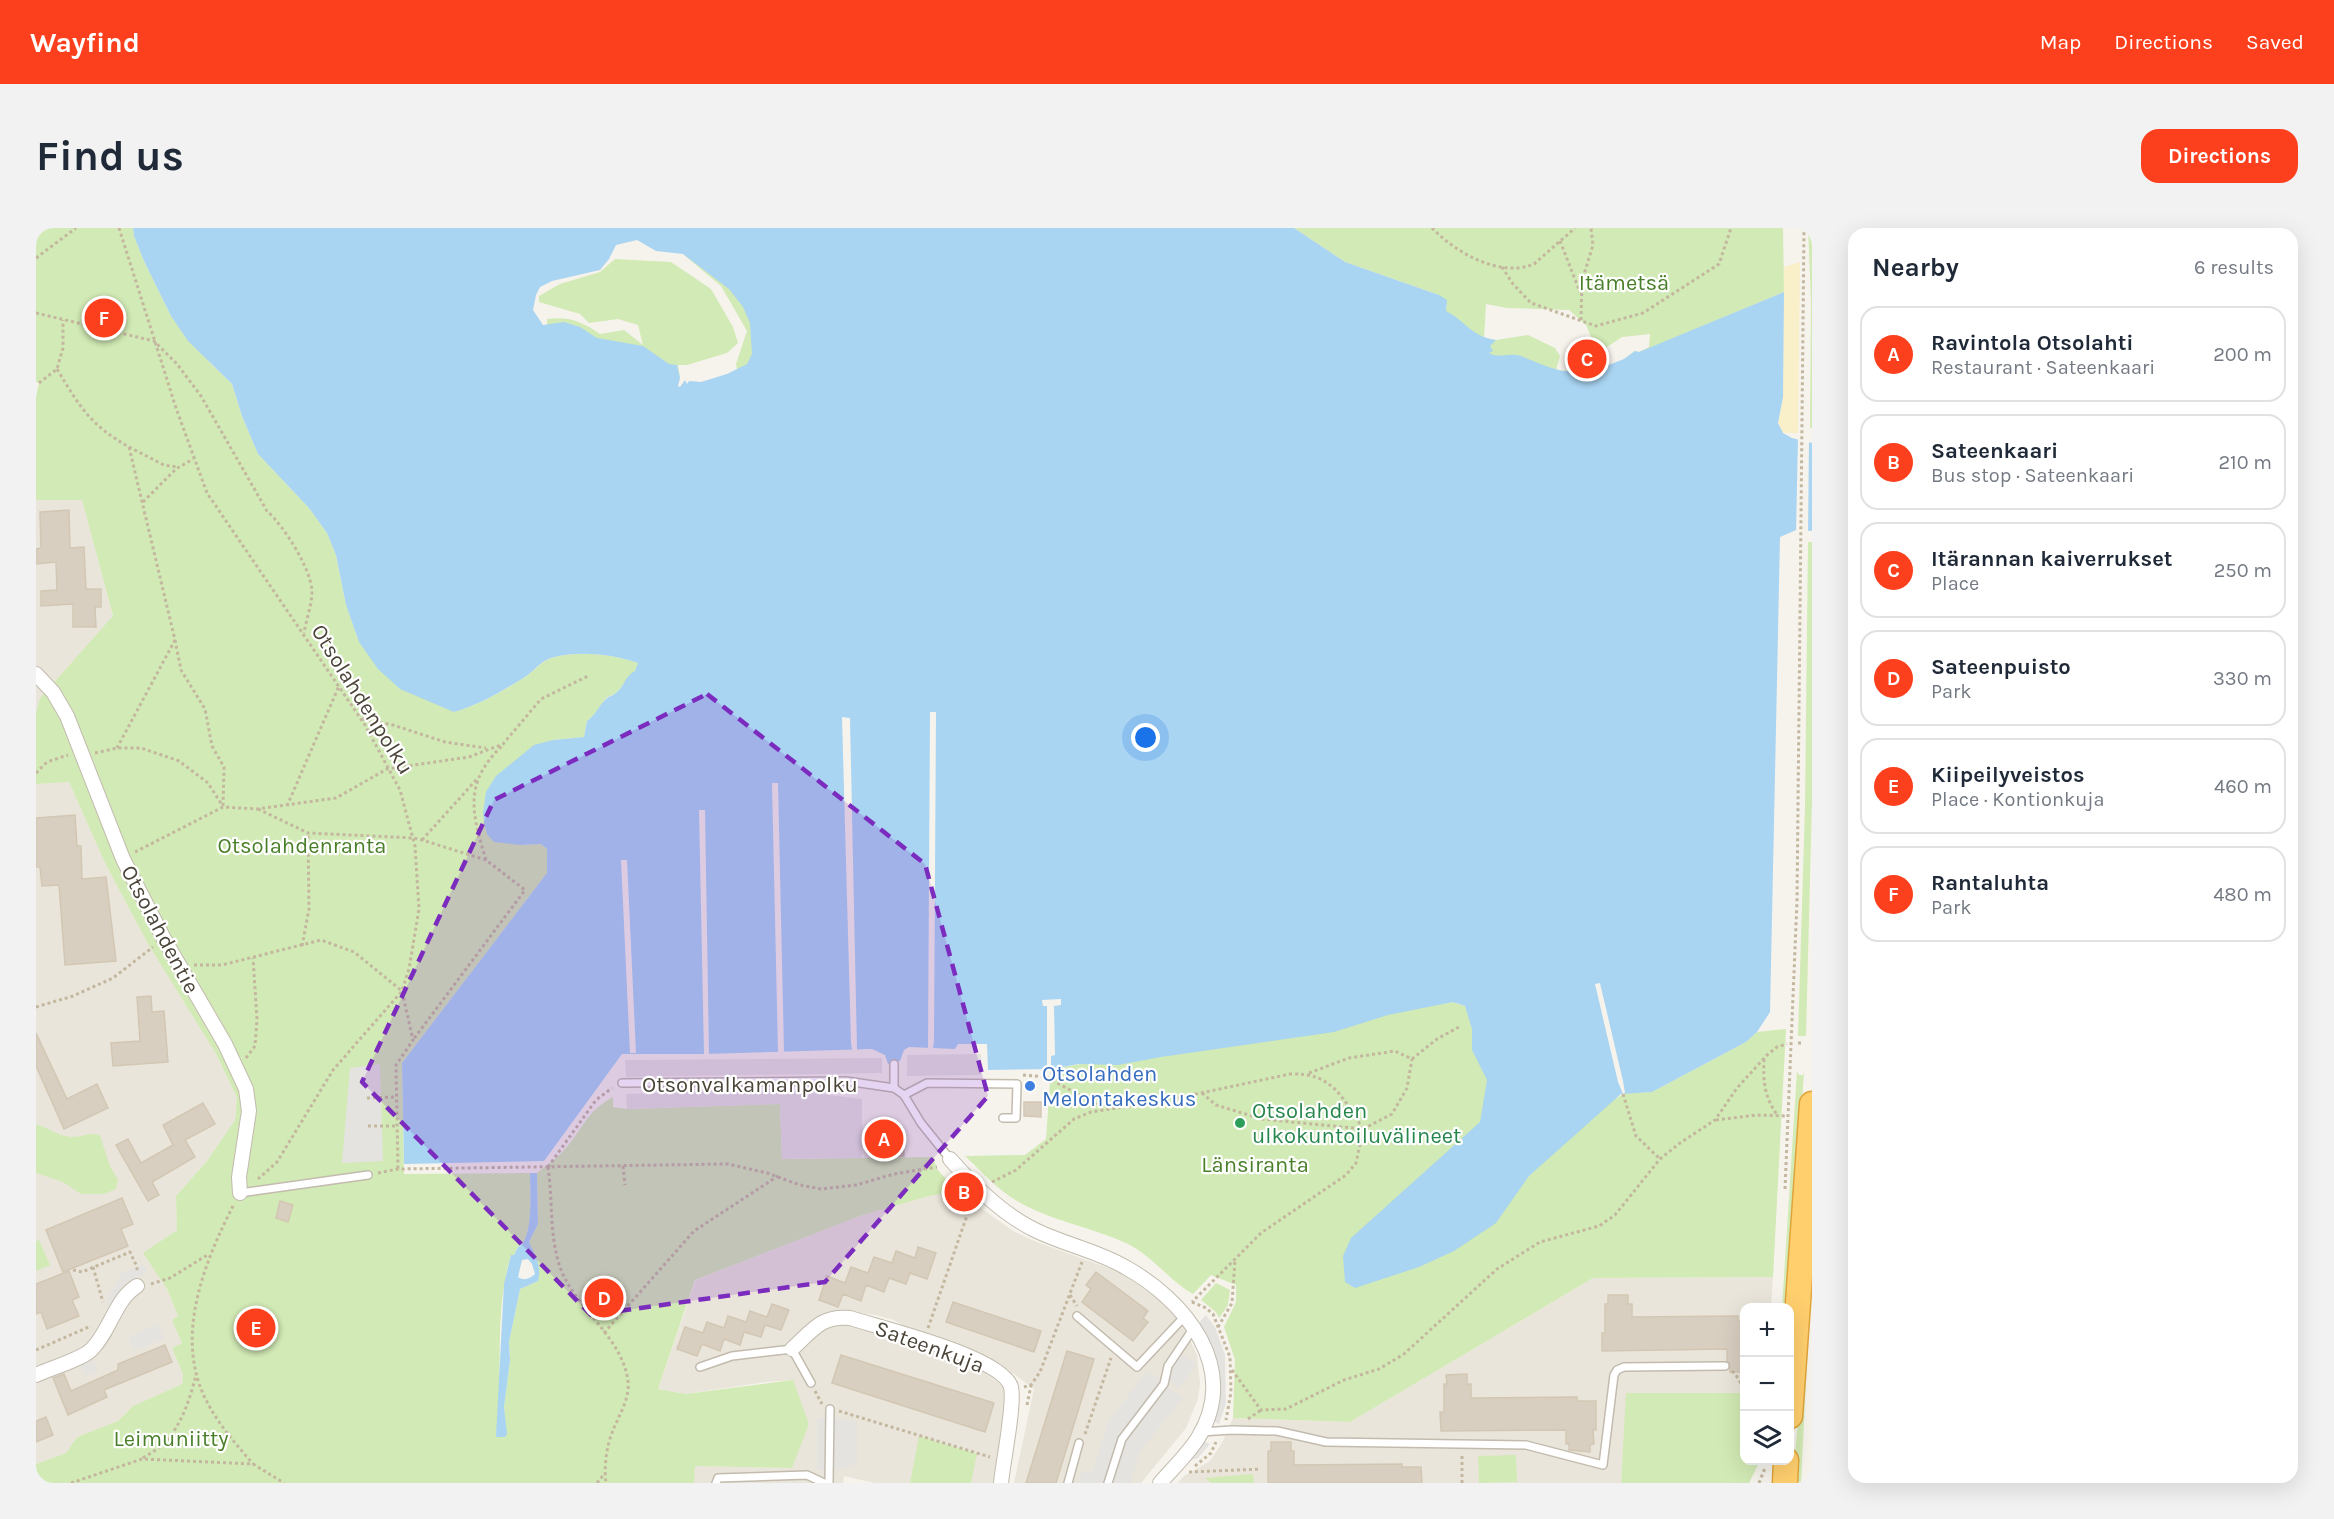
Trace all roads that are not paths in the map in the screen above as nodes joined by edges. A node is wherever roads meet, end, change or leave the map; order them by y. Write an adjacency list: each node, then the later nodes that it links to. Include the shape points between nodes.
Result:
1 (36, 674): 10 (street, Otsolahdentie, via 60,701 123,858 246,1089 249,1111)
2 (894, 1064): 4 (lane)
3 (622, 1083): 4 (lane, Otsonvalkamanpolku, via 846,1081)
4 (894, 1088): 5 (lane, Otsonvalkamanpolku)
5 (904, 1095): 7 (lane, via 927,1083 1017,1084 1016,1118); 8 (lane, Otsonvalkamanpolku)
6 (1812, 1104): 21 (highway)
7 (1003, 1118)
8 (946, 1162): 12 (street, via 1017,1220 1126,1267)
9 (368, 1175): 10 (lane)
10 (240, 1193)
11 (137, 1286): 18 (street, via 127,1293 91,1350)
12 (1189, 1309): 13 (lane, via 1137,1367); 14 (street)
13 (1077, 1316)
14 (1195, 1327): 22 (street, via 1209,1360 1212,1382); 30 (lane, via 1168,1366 1164,1384 1122,1439)
15 (792, 1349): 17 (lane, via 732,1356); 19 (lane); 28 (street, Sateenkuja, via 825,1320 850,1318 969,1355 997,1370 1006,1378 1012,1398)
16 (1725, 1366): 22 (lane, via 1617,1370 1603,1465 1537,1446 1326,1442 1277,1431)
17 (700, 1367)
18 (36, 1375)
19 (811, 1383)
20 (830, 1409): 27 (lane)
21 (1790, 1411)
22 (1201, 1432): 31 (street)
23 (1079, 1443): 29 (lane)
24 (1778, 1465): 32 (highway)
25 (716, 1483): 26 (lane, via 718,1478 807,1475)
26 (824, 1483)
27 (829, 1483)
28 (1001, 1483)
29 (1068, 1483)
30 (1108, 1483)
31 (1160, 1483)
32 (1785, 1483)

